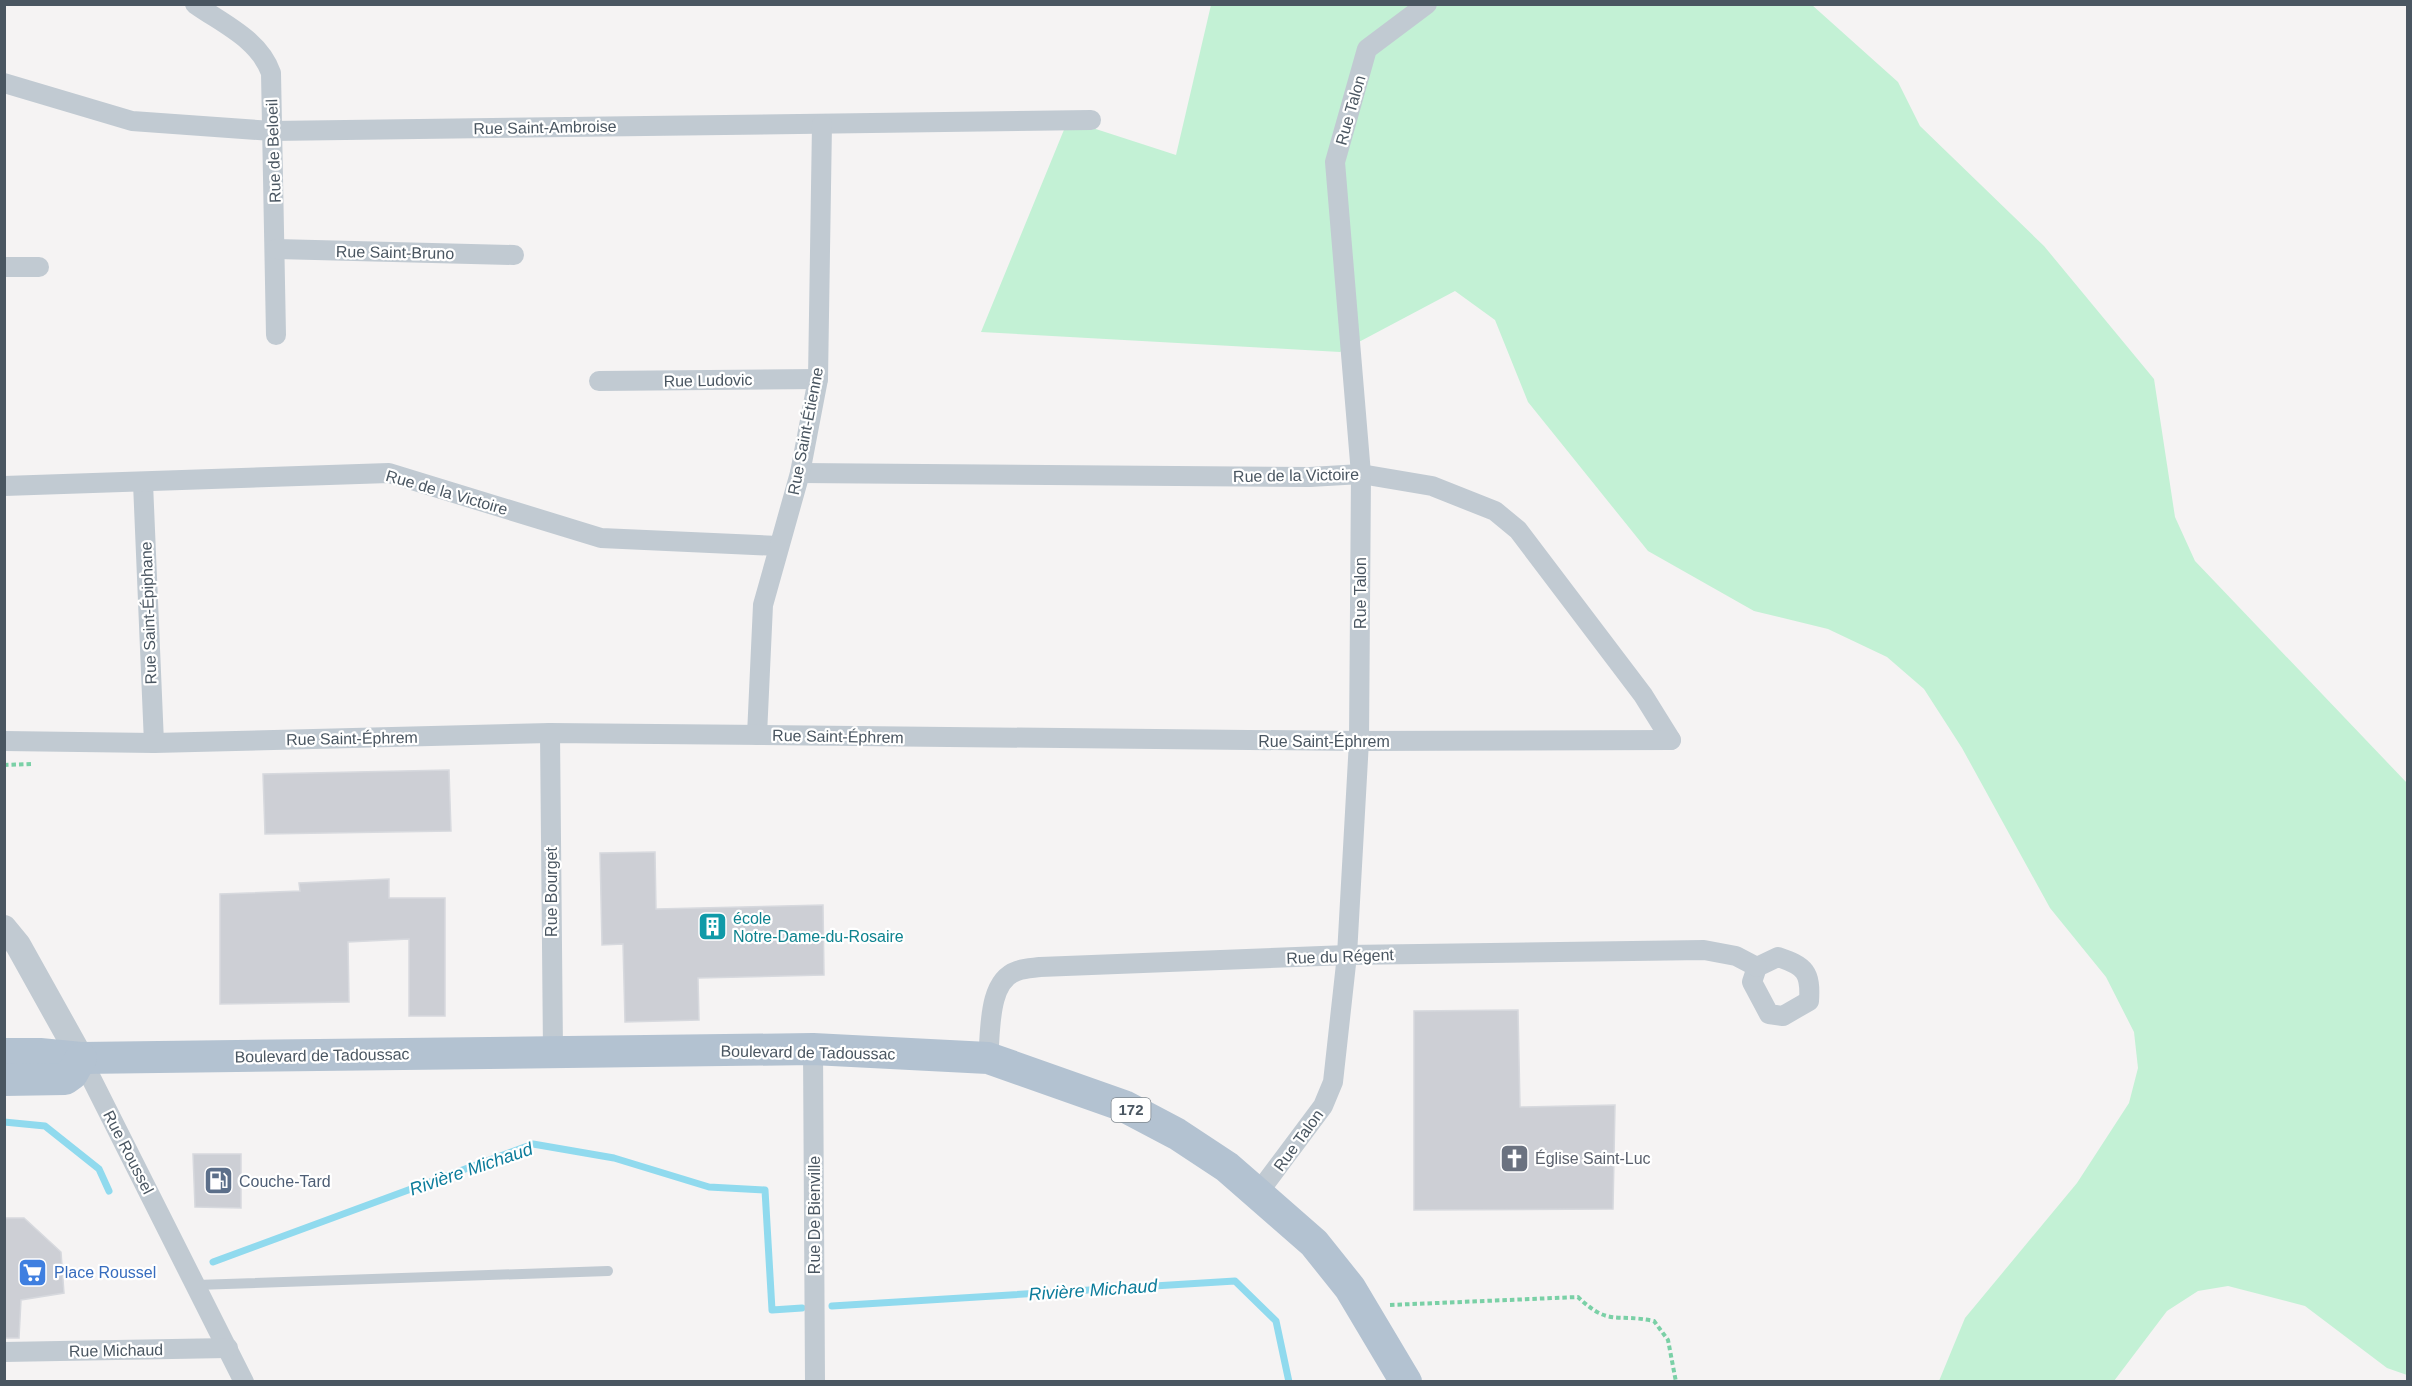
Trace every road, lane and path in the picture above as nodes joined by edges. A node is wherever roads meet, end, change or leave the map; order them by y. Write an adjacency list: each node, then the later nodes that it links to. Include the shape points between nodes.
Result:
1 (195, 4): 6 (street, Rue de Beloeil, via 255,44 267,61 271,73)
2 (1427, 4): 15 (street, Rue Talon, via 1367,50 1335,162)
3 (4, 83): 6 (street, Rue Saint-Ambroise, via 132,121)
4 (1091, 120): 5 (street, Rue Saint-Ambroise)
5 (822, 124): 6 (street, Rue Saint-Ambroise); 12 (street, Rue Saint-Étienne)
6 (272, 131): 7 (street, Rue de Beloeil)
7 (276, 249): 8 (street, Rue Saint-Bruno); 11 (street, Rue de Beloeil)
8 (514, 255)
9 (4, 267): 10 (street)
10 (39, 267)
11 (276, 335)
12 (818, 379): 13 (street, Rue Ludovic); 14 (street, Rue Saint-Étienne)
13 (599, 381)
14 (800, 473): 15 (street, Rue de la Victoire, via 1310,477); 18 (street, Rue Saint-Étienne)
15 (1361, 474): 21 (street, Rue de la Victoire, via 1432,486 1495,511 1518,530 1643,695); 23 (street, Rue Talon)
16 (143, 483): 17 (street, Rue de la Victoire); 18 (street, Rue de la Victoire, via 389,473 601,538); 24 (street, Rue Saint-Épiphane)
17 (4, 486)
18 (778, 546): 20 (street, Rue Saint-Étienne, via 763,606)
19 (550, 732): 20 (street, Rue Saint-Éphrem); 24 (street, Rue Saint-Éphrem); 29 (street, Rue Bourget)
20 (757, 735): 23 (street, Rue Saint-Éphrem)
21 (1671, 740): 23 (street, Rue Saint-Éphrem)
22 (4, 741): 24 (street, Rue Saint-Éphrem)
23 (1359, 741): 26 (street, Rue Talon)
24 (154, 743)
25 (9, 939): 31 (street, Rue Roussel)
26 (1347, 955): 27 (street, Rue du Régent, via 1704,950 1736,956); 32 (street, Rue du Régent, via 1016,971 1005,978 995,1000); 34 (street, Rue Talon, via 1333,1082 1323,1106)
27 (1757, 967)
28 (813, 1049): 29 (main road, Boulevard de Tadoussac); 32 (main road, Boulevard de Tadoussac); 41 (street, Rue De Bienville)
29 (553, 1052): 31 (main road, Boulevard de Tadoussac)
30 (4, 1054): 31 (main road, Boulevard de Tadoussac)
31 (81, 1058): 33 (main road, via 65,1078); 36 (street, Rue Roussel)
32 (988, 1058): 34 (main road, Boulevard de Tadoussac / 172, via 1124,1106 1177,1134)
33 (4, 1080)
34 (1258, 1193): 37 (main road, Boulevard de Tadoussac / 172, via 1314,1243)
35 (608, 1271): 36 (lane)
36 (196, 1286): 38 (street, Rue Roussel)
37 (1361, 1306): 42 (main road, Boulevard de Tadoussac / 172); 43 (path, via 1578,1297 1602,1316 1654,1321 1668,1340)
38 (228, 1348): 39 (street, Rue Michaud); 40 (street, Rue Roussel)
39 (4, 1352)
40 (244, 1382)
41 (815, 1382)
42 (1406, 1382)
43 (1676, 1382)

